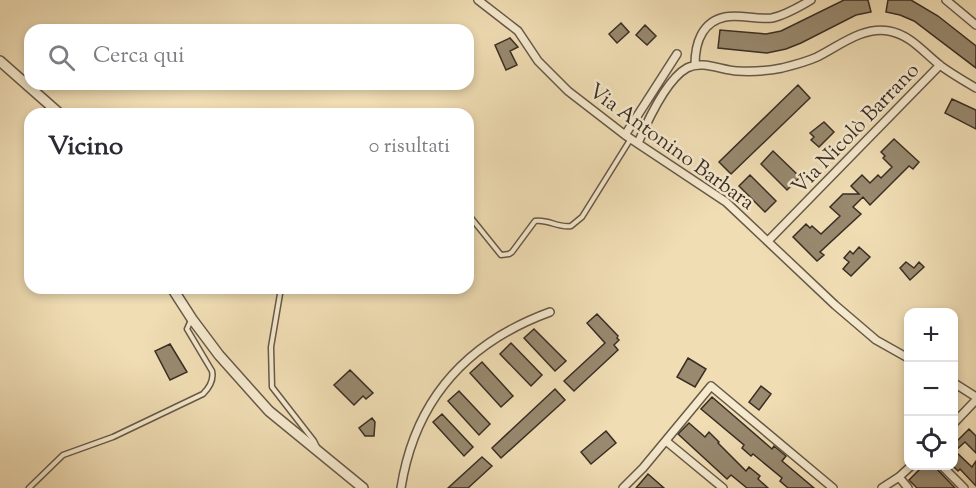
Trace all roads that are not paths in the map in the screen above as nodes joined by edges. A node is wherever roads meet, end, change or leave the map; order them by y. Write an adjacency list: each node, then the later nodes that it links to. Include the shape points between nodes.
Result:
1 (478, 0): 13 (street, Via Antonino Barbara, via 518,32 556,81)
2 (811, 0): 7 (street, via 775,17 726,17 713,22 697,41)
3 (946, 0): 4 (street)
4 (976, 25)
5 (677, 54): 13 (street)
6 (0, 61): 9 (street)
7 (695, 65): 8 (street, via 762,72 800,63 863,33 882,30 910,40); 14 (street, via 670,85)
8 (940, 65): 10 (street); 16 (street, Via Nicolò Barrano)
9 (24, 82)
10 (976, 88)
11 (33, 90): 12 (street)
12 (53, 108)
13 (628, 137): 14 (street, Via Antonino Barbara); 15 (lane, via 582,217 571,226 535,221 512,252 501,255)
14 (638, 143): 16 (street, Via Antonino Barbara, via 726,202)
15 (474, 221)
16 (768, 240): 21 (street, Via Antonino Barbara, via 876,340)
17 (176, 294): 20 (street)
18 (280, 294): 26 (lane, via 271,347 272,387 315,441)
19 (550, 312): 32 (street, via 491,339 453,372 420,424)
20 (192, 319): 26 (street, via 269,411); 30 (lane, via 187,329 212,371 209,389 158,417 63,455)
21 (904, 355)
22 (958, 386): 23 (street)
23 (976, 398): 24 (street)
24 (958, 418)
25 (666, 441): 33 (street); 34 (street); 35 (street, via 711,386)
26 (318, 451): 31 (street)
27 (906, 470): 29 (street)
28 (947, 470): 38 (street)
29 (899, 477): 36 (street); 37 (street)
30 (29, 488)
31 (363, 488)
32 (401, 488)
33 (623, 488)
34 (723, 488)
35 (832, 488)
36 (882, 488)
37 (908, 488)
38 (964, 488)

